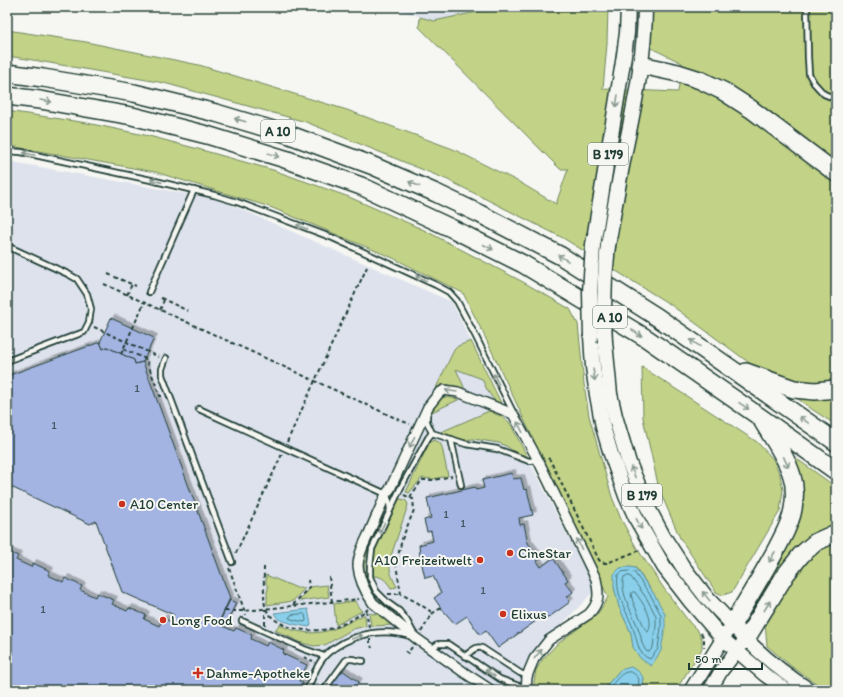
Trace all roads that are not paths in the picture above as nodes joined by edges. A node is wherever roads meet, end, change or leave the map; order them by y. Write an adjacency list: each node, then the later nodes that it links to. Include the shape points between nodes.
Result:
1 (628, 7): 4 (main road, B 179)
2 (645, 7): 5 (main road, B 179)
3 (807, 7): 8 (lane, via 809,74 824,94)
4 (623, 62): 5 (main road); 34 (main road, B 179, one-way to 34, bridge, via 593,245 590,292 596,388 611,454 640,526 664,567)
5 (641, 65): 10 (highway, via 700,80 723,91); 33 (main road, B 179, one-way to 5, bridge, via 683,567 647,506 629,463 610,394 604,320 605,266)
6 (7, 73): 16 (highway, A 10, one-way to 6, via 657,317 561,256 468,208 371,165 290,135 216,113 134,93)
7 (7, 96): 21 (highway, A 10, one-way to 21, via 132,116 207,135 361,186 523,264 646,338)
8 (836, 99)
9 (7, 151): 11 (lane, one-way to 9, via 100,168)
10 (836, 173)
11 (194, 190): 13 (lane); 20 (lane, one-way to 11, via 476,337 457,301 449,292 333,238 237,202)
12 (7, 246): 15 (lane, via 78,279 87,294 91,309 84,332)
13 (149, 292)
14 (166, 358): 31 (lane, via 162,375)
15 (7, 361)
16 (727, 366): 17 (highway, via 794,389); 24 (highway, A 10, one-way to 16)
17 (836, 389)
18 (428, 407): 20 (street, one-way to 18, via 458,392 444,390); 22 (lane, via 426,422); 28 (street, one-way to 28)
19 (199, 409): 28 (lane)
20 (513, 414): 25 (street, one-way to 20)
21 (760, 416): 26 (highway, A 10); 33 (highway, one-way to 33, via 788,466 794,486 793,510 790,522 774,553)
22 (432, 434): 23 (lane); 29 (lane)
23 (451, 439): 25 (lane, via 497,449 529,461); 27 (lane)
24 (836, 442)
25 (538, 460): 41 (street, one-way to 25, via 534,659 549,640 589,614 594,609 598,596 596,579)
26 (836, 471)
27 (461, 484)
28 (386, 494): 29 (lane); 35 (street, via 363,547 358,566 371,601)
29 (390, 510): 35 (lane, one-way to 35, via 372,549 370,577 376,592 407,621)
30 (836, 532): 36 (highway, one-way to 30, via 801,555 816,542)
31 (232, 562)
32 (242, 620): 38 (lane)
33 (732, 625): 34 (main road); 36 (main road, B 179)
34 (723, 639): 36 (main road); 46 (main road)
35 (416, 641): 37 (street); 38 (lane, one-way to 35, via 345,642 370,633 404,634)
36 (741, 645): 47 (main road); 48 (main road, via 765,675); 49 (main road, via 769,660)
37 (431, 649): 39 (lane, via 438,644 448,644); 45 (street)
38 (324, 656): 43 (lane)
39 (465, 656): 41 (lane, via 478,647 482,648); 42 (lane, one-way to 39, via 500,679)
40 (364, 661): 44 (lane, via 350,658 346,660)
41 (528, 676): 42 (street)
42 (524, 689)
43 (307, 690)
44 (324, 690)
45 (492, 690)
46 (691, 690)
47 (710, 690)
48 (786, 690)
49 (810, 690)

